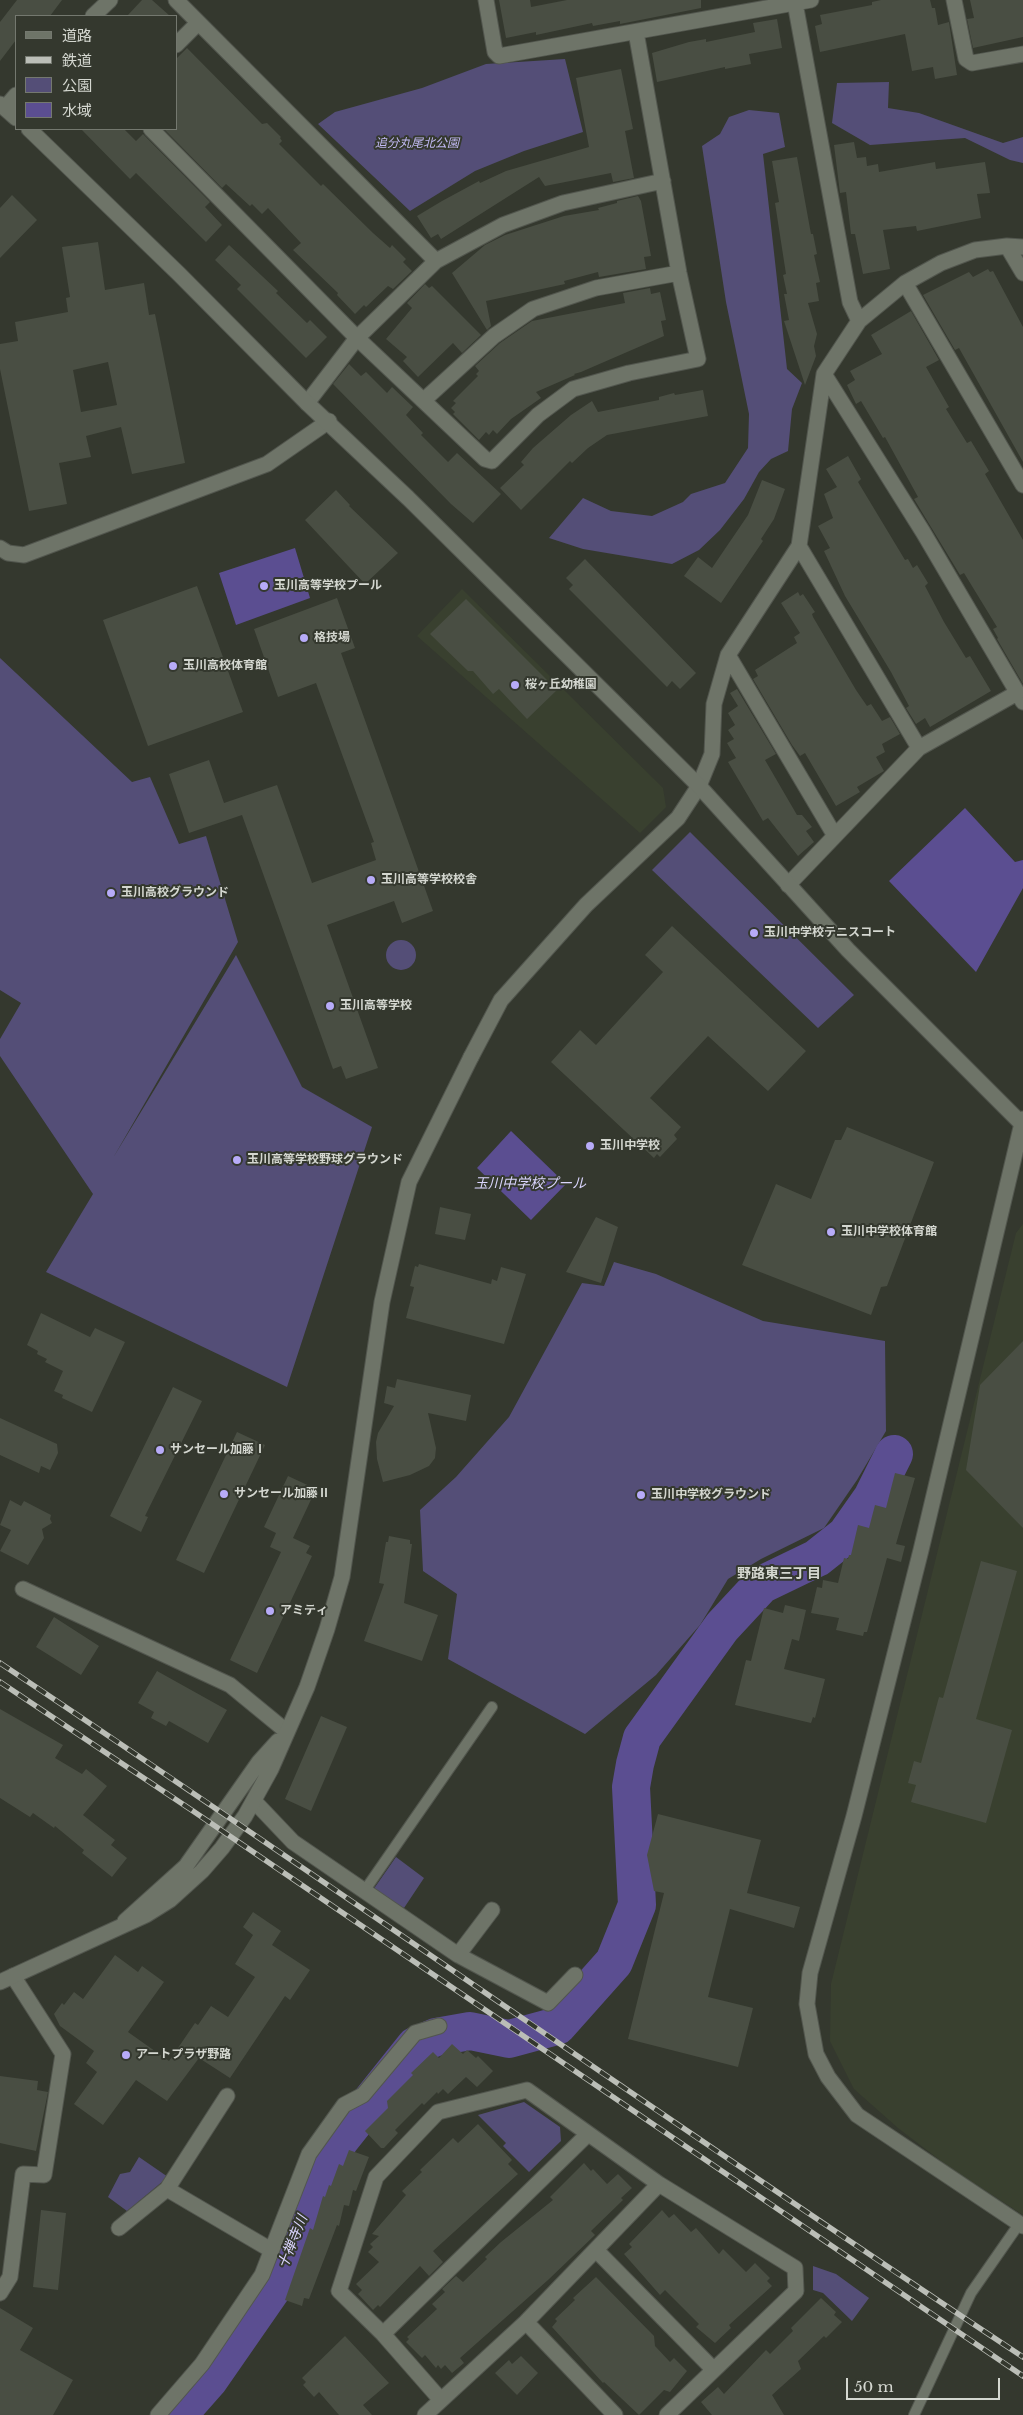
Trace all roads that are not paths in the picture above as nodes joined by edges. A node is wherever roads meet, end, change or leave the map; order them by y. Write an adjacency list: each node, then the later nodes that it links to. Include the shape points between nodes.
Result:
1 (110, 0): 7 (street)
2 (176, 0): 8 (street)
3 (486, 0): 9 (street, via 495,52 499,56)
4 (811, 0): 6 (street)
5 (954, 0): 11 (street, via 966,59 972,63)
6 (795, 3): 9 (street); 24 (street, via 850,302)
7 (94, 15)
8 (198, 23): 10 (street); 20 (street)
9 (636, 32): 17 (street)
10 (178, 43)
11 (1023, 54)
12 (15, 96): 13 (street)
13 (2, 108): 14 (street)
14 (15, 117)
15 (30, 130): 28 (street, via 180,274)
16 (153, 130): 25 (street)
17 (663, 181): 20 (street, via 563,203 503,225); 21 (street)
18 (1007, 246): 19 (street); 22 (street); 23 (street, via 975,250 941,263)
19 (1023, 247)
20 (436, 261): 25 (street)
21 (679, 273): 27 (street, via 596,288 533,309 494,336); 27 (street, via 698,359 628,373 573,389 538,415 492,461 485,459)
22 (1023, 273)
23 (905, 283): 24 (street); 30 (street)
24 (859, 321): 26 (street)
25 (357, 338): 27 (street); 28 (street)
26 (824, 374): 31 (street); 34 (street, via 923,532)
27 (424, 400)
28 (307, 403): 29 (street)
29 (329, 421): 32 (street, via 267,464 24,555 8,553); 36 (street)
30 (1023, 485)
31 (799, 546): 33 (street); 35 (street)
32 (0, 548)
33 (728, 655): 36 (street, via 714,704 712,754); 37 (street)
34 (1020, 698): 35 (street)
35 (919, 748): 37 (street)
36 (699, 786): 38 (street); 42 (street, via 678,818 586,905 501,1000 409,1182 382,1302 342,1577 307,1687)
37 (835, 836): 38 (street)
38 (788, 885): 39 (street, via 848,950)
39 (1023, 1122): 55 (street, via 922,1550 810,1973 806,2004 816,2054 828,2077 857,2115)
40 (24, 1589): 42 (street, via 230,1685)
41 (492, 1707): 44 (lane)
42 (286, 1731): 43 (street, via 271,1770); 46 (street, via 259,1762 186,1866)
43 (254, 1801): 44 (street, via 293,1842); 46 (street, via 202,1871 170,1900)
44 (365, 1890): 47 (street)
45 (492, 1910): 47 (street)
46 (119, 1927): 49 (street)
47 (458, 1955): 48 (street, via 548,2003)
48 (575, 1975)
49 (7, 1979): 59 (street, via 63,2054 44,2175 23,2174 10,2277)
50 (439, 2026): 57 (street, via 415,2034 362,2095 344,2105 309,2154)
51 (227, 2096): 54 (street)
52 (588, 2134): 53 (street); 61 (street); 61 (street, via 526,2090 438,2112 376,2177 339,2291)
53 (659, 2184): 58 (street); 62 (street, via 796,2268 796,2291)
54 (167, 2189): 56 (street); 57 (street)
55 (1021, 2225): 68 (lane, via 972,2293)
56 (119, 2228)
57 (271, 2250): 64 (street, via 262,2275 202,2364)
58 (596, 2250): 60 (street); 62 (street)
59 (0, 2293)
60 (526, 2322): 63 (street); 66 (street)
61 (382, 2334): 63 (street)
62 (714, 2370): 67 (street)
63 (440, 2399): 65 (street)
64 (158, 2415)
65 (425, 2415)
66 (615, 2415)
67 (668, 2415)
68 (914, 2415)

